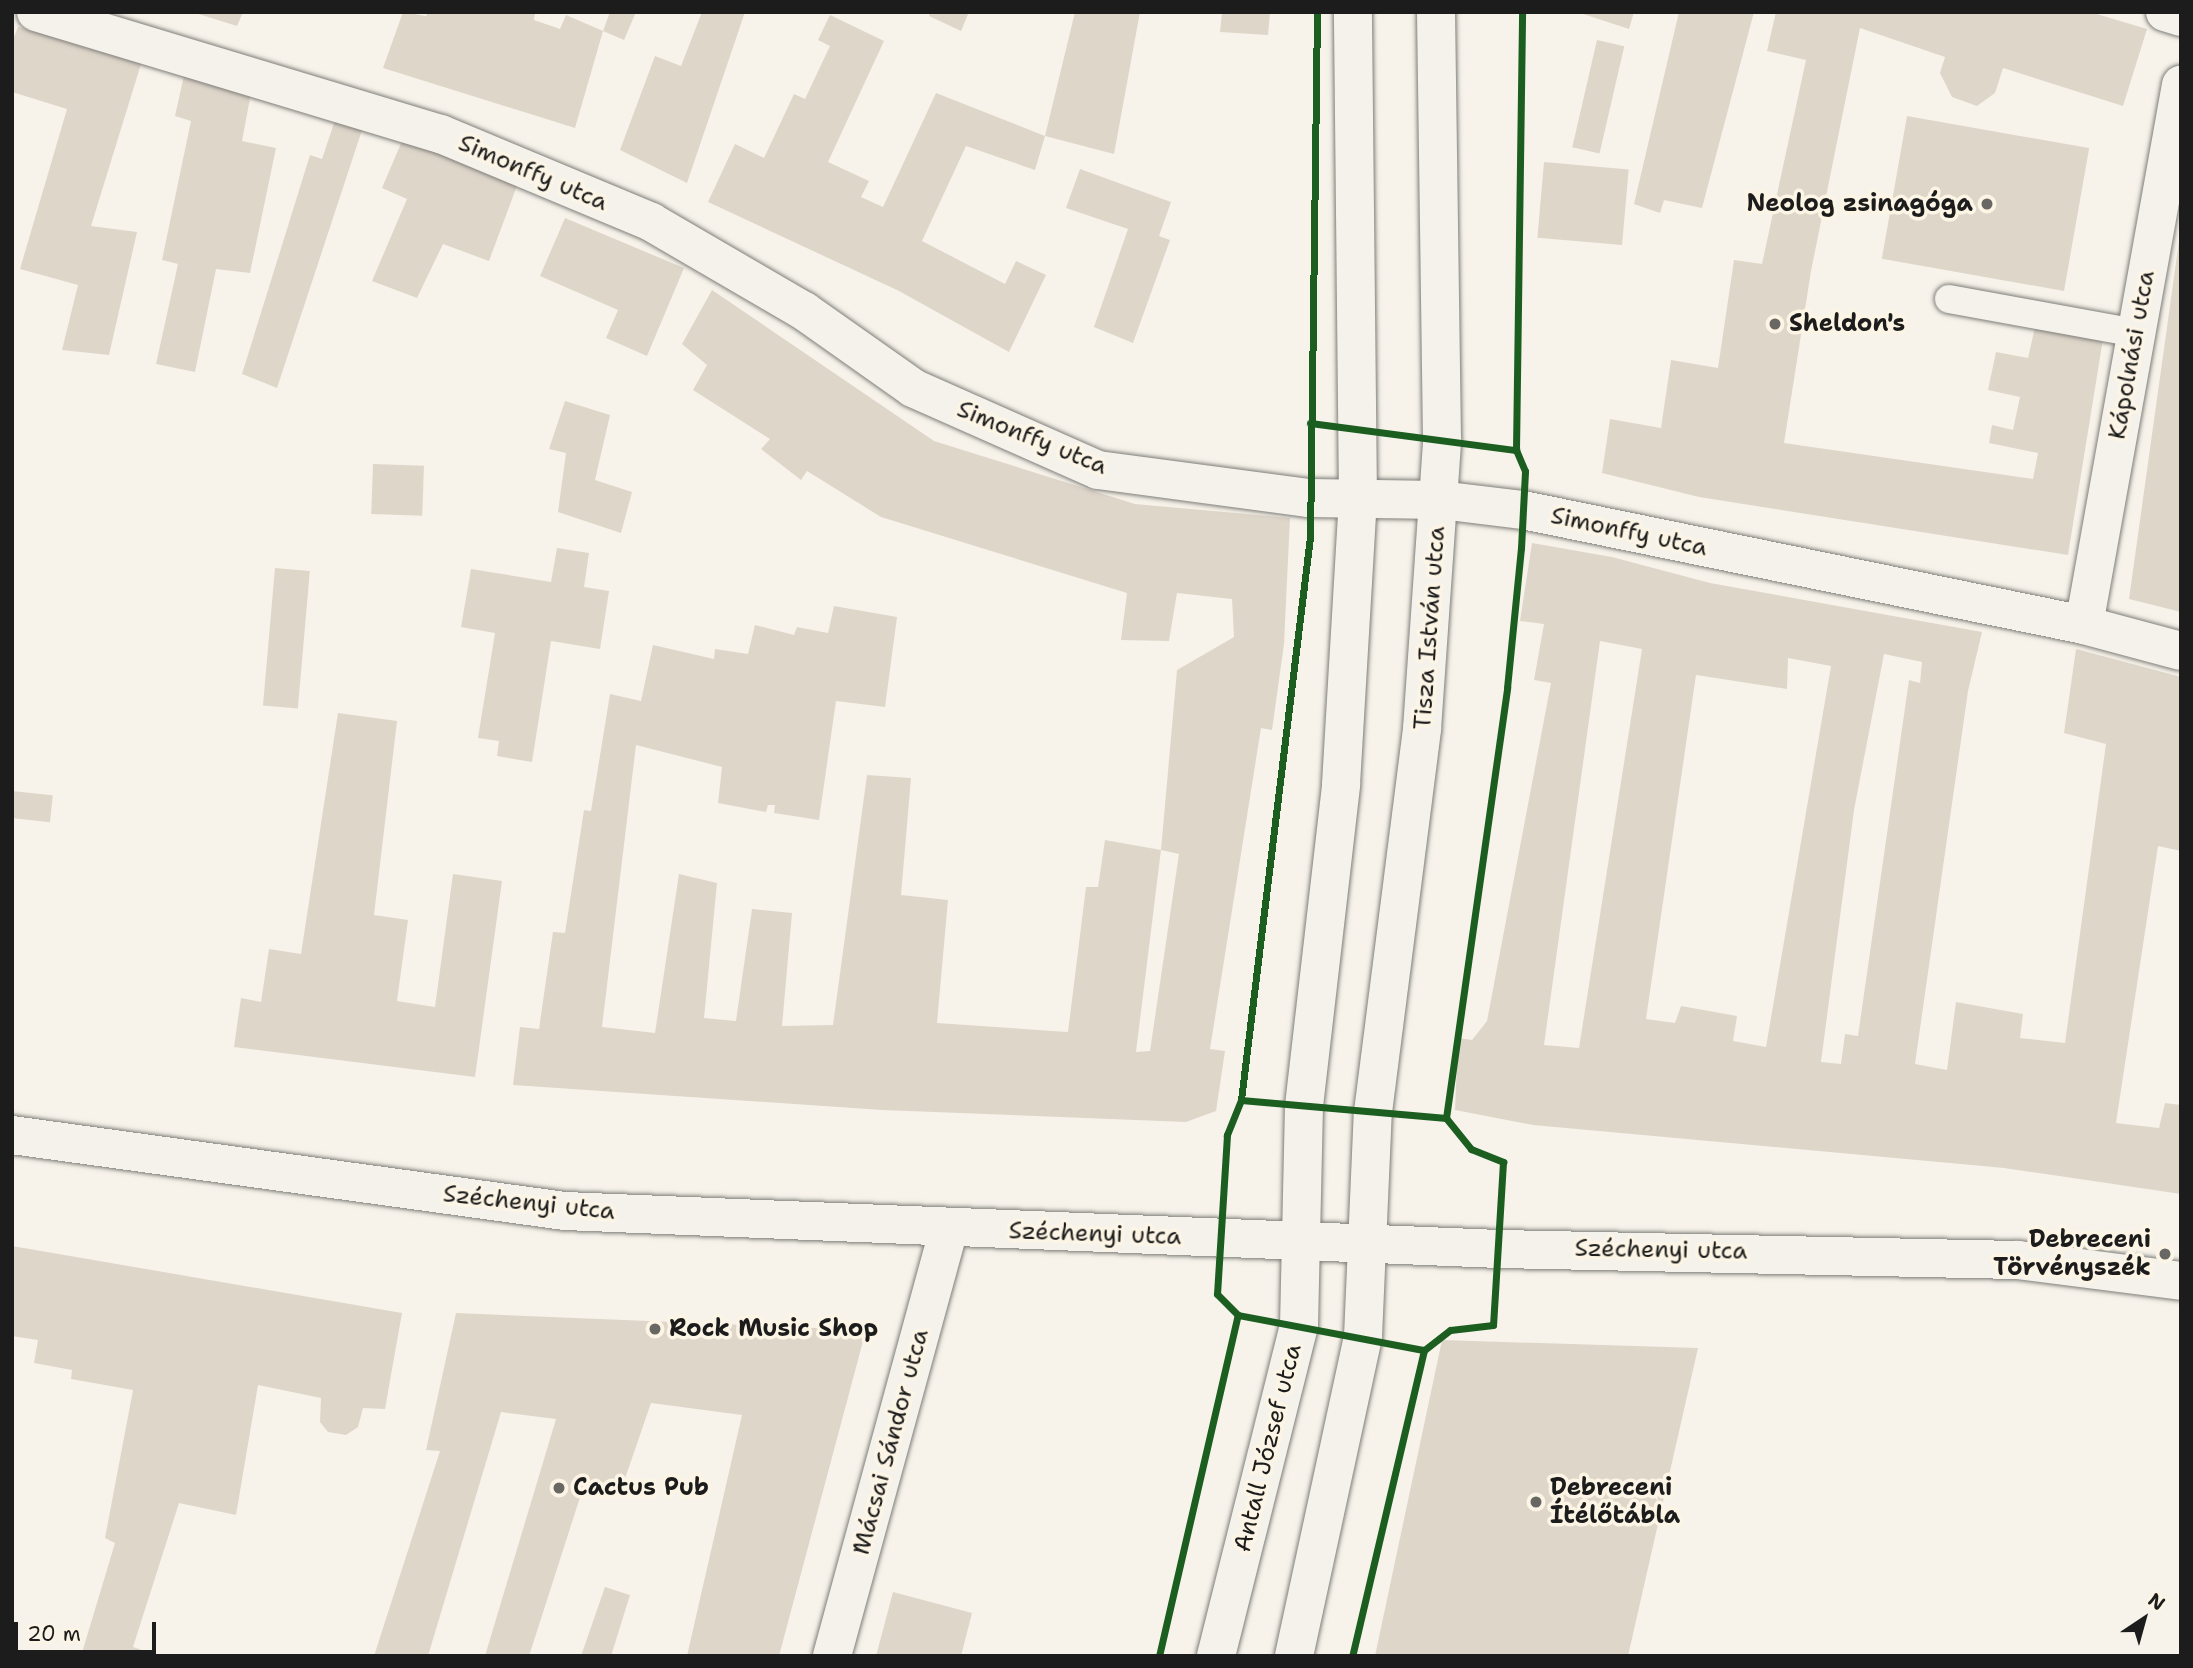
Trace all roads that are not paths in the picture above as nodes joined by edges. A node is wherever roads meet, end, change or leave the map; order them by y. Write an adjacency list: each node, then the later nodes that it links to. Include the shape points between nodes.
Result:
1 (36, 12): 9 (street, Simonffy utca, via 441,134 651,222 804,311 912,388 1098,470 1309,498)
2 (1353, 12): 9 (street)
3 (1436, 12): 10 (street, Tisza István utca)
4 (2165, 12): 5 (street)
5 (2181, 18)
6 (2181, 85): 8 (street, Kápolnási utca)
7 (1949, 299): 8 (lane)
8 (2136, 333): 11 (street, Kápolnási utca)
9 (1358, 498): 10 (street, Simonffy utca); 15 (street, via 1340,784 1304,1106)
10 (1440, 500): 11 (street, Simonffy utca, via 1523,510); 16 (street, Tisza István utca, via 1422,729 1373,1112)
11 (2084, 625): 12 (street, Simonffy utca)
12 (2181, 651)
13 (12, 1136): 14 (street, Széchenyi utca, via 565,1211)
14 (949, 1228): 15 (street, Széchenyi utca); 18 (street, Mácsai Sándor utca)
15 (1300, 1238): 16 (street, Széchenyi utca); 19 (street, Antall József utca, via 1299,1325)
16 (1365, 1241): 17 (street, Széchenyi utca, via 1500,1249 2018,1260); 20 (street, via 1363,1337)
17 (2181, 1281)
18 (832, 1656)
19 (1216, 1656)
20 (1294, 1656)

